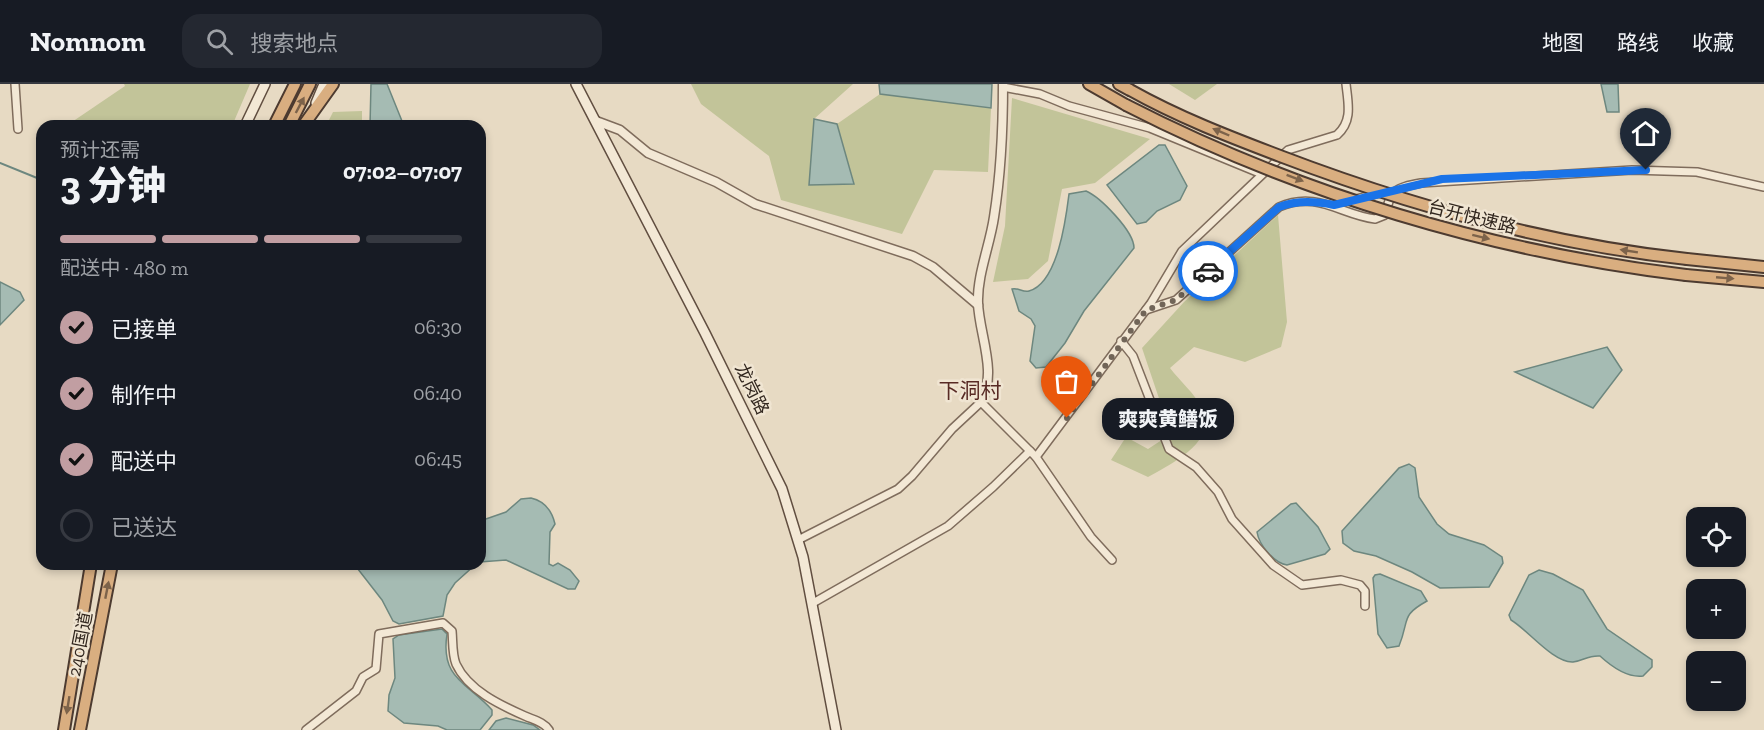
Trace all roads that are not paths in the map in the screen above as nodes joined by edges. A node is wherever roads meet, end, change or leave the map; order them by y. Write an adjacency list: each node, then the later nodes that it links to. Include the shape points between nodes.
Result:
1 (15, 84): 18 (street)
2 (265, 84): 13 (main road)
3 (295, 84): 14 (highway)
4 (310, 84): 15 (highway, one-way to 4)
5 (324, 84): 12 (main road)
6 (333, 84): 12 (highway)
7 (576, 84): 17 (main road, 龙岗路)
8 (1089, 84): 24 (highway, 台开快速路, one-way to 24, bridge, via 1126,105 1258,164 1390,212 1532,249 1686,274)
9 (1119, 84): 23 (highway, 台开快速路, one-way to 9, bridge, via 1687,259 1535,234 1394,197 1235,138)
10 (1346, 84): 19 (street, via 1349,114 1341,131 1288,150)
11 (1003, 86): 19 (street, via 1150,128); 25 (street, via 999,177)
12 (311, 113): 16 (highway)
13 (248, 120)
14 (277, 120)
15 (292, 120)
16 (307, 120)
17 (596, 122): 25 (street, via 620,130 655,156 755,204 913,256 933,267); 31 (main road, 龙岗路, via 769,460)
18 (18, 129)
19 (1262, 174): 26 (street, via 1182,251)
20 (1764, 186): 21 (street, via 1697,172 1632,170 1442,179)
21 (1400, 187): 22 (street); 22 (street, via 1389,196 1382,218 1364,218)
22 (1334, 205): 26 (street, via 1300,202 1279,207 1176,300)
23 (1764, 267)
24 (1764, 282)
25 (978, 305): 28 (street, via 988,373)
26 (1146, 310): 27 (street)
27 (1121, 341): 30 (street); 36 (street, via 1134,356 1170,449 1192,462 1204,475 1252,543 1297,583 1341,580 1360,585 1365,591)
28 (981, 402): 29 (street); 31 (street, via 898,489)
29 (1030, 451): 30 (street); 35 (street, via 948,526)
30 (1036, 457): 32 (street, via 1091,537)
31 (798, 540): 35 (main road, 龙岗路)
32 (1112, 560)
33 (90, 570): 37 (highway, 240国道, one-way to 37)
34 (111, 570): 38 (highway, 240国道, one-way to 34)
35 (813, 603): 41 (main road, 龙岗路)
36 (1365, 606)
37 (64, 730)
38 (80, 730)
39 (306, 730): 40 (street, via 356,691 364,676 376,669 380,634 443,623 453,631 456,663 472,684 490,699)
40 (549, 730)
41 (836, 730)

